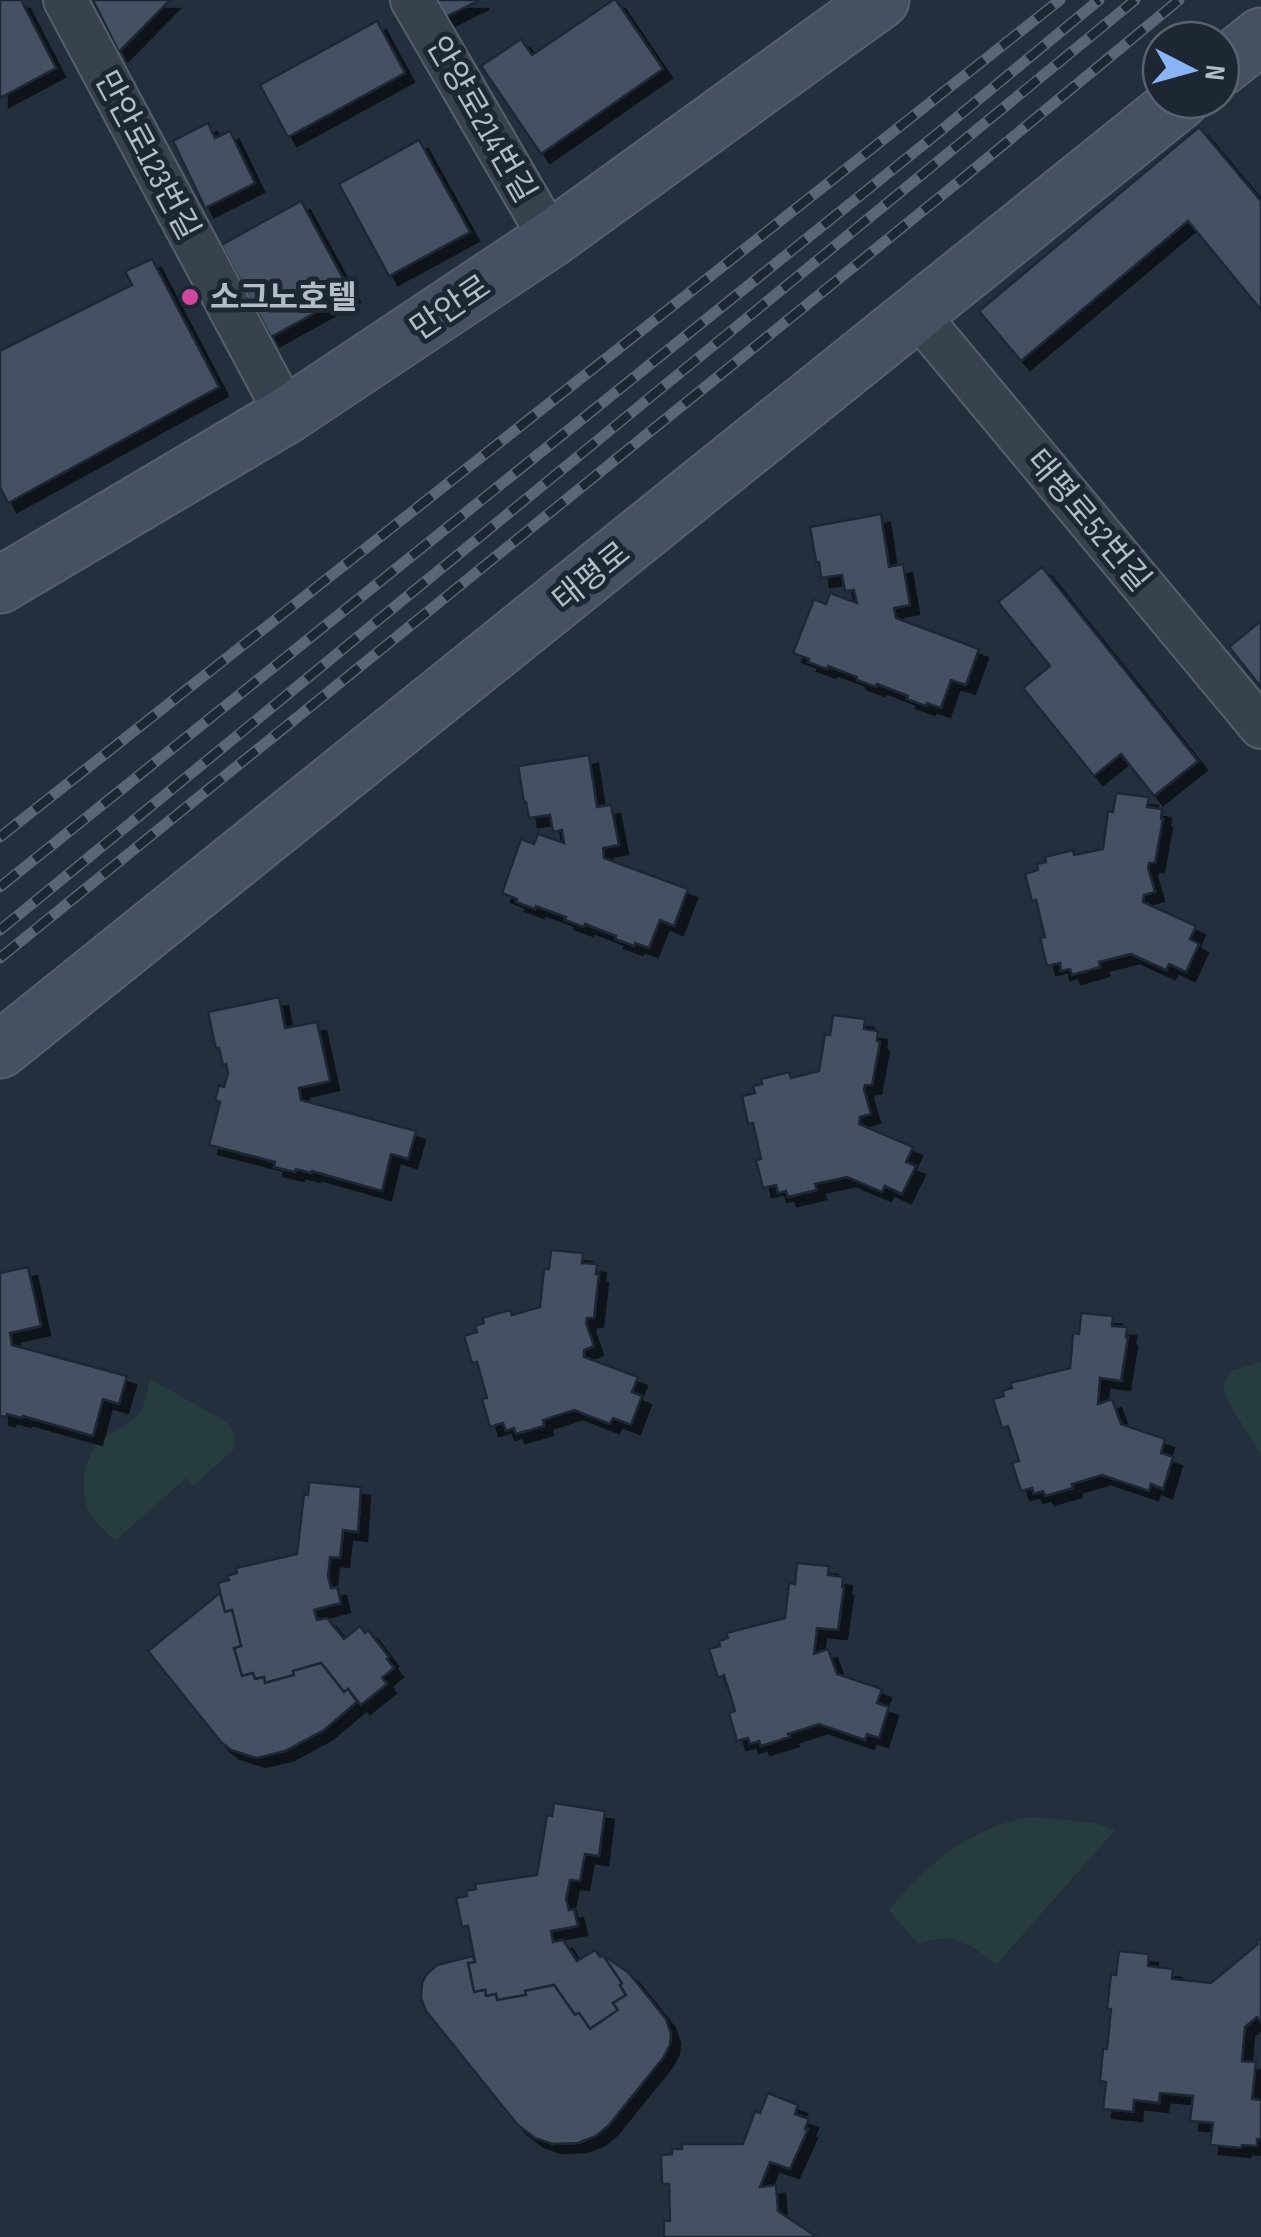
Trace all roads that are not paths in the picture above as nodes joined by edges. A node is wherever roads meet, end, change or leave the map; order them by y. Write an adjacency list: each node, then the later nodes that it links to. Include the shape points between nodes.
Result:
1 (65, 0): 9 (street, 만안로123번길)
2 (412, 0): 7 (street, 안양로214번길)
3 (882, 0): 7 (street, 만안로)
4 (1261, 36): 5 (street)
5 (1241, 52)
6 (1157, 120): 8 (street, 태평로)
7 (551, 239): 9 (street, 만안로)
8 (918, 314): 11 (street, 태평로52번길); 12 (street, 태평로)
9 (287, 415): 10 (street, 만안로)
10 (0, 585)
11 (1261, 727)
12 (0, 1050)

